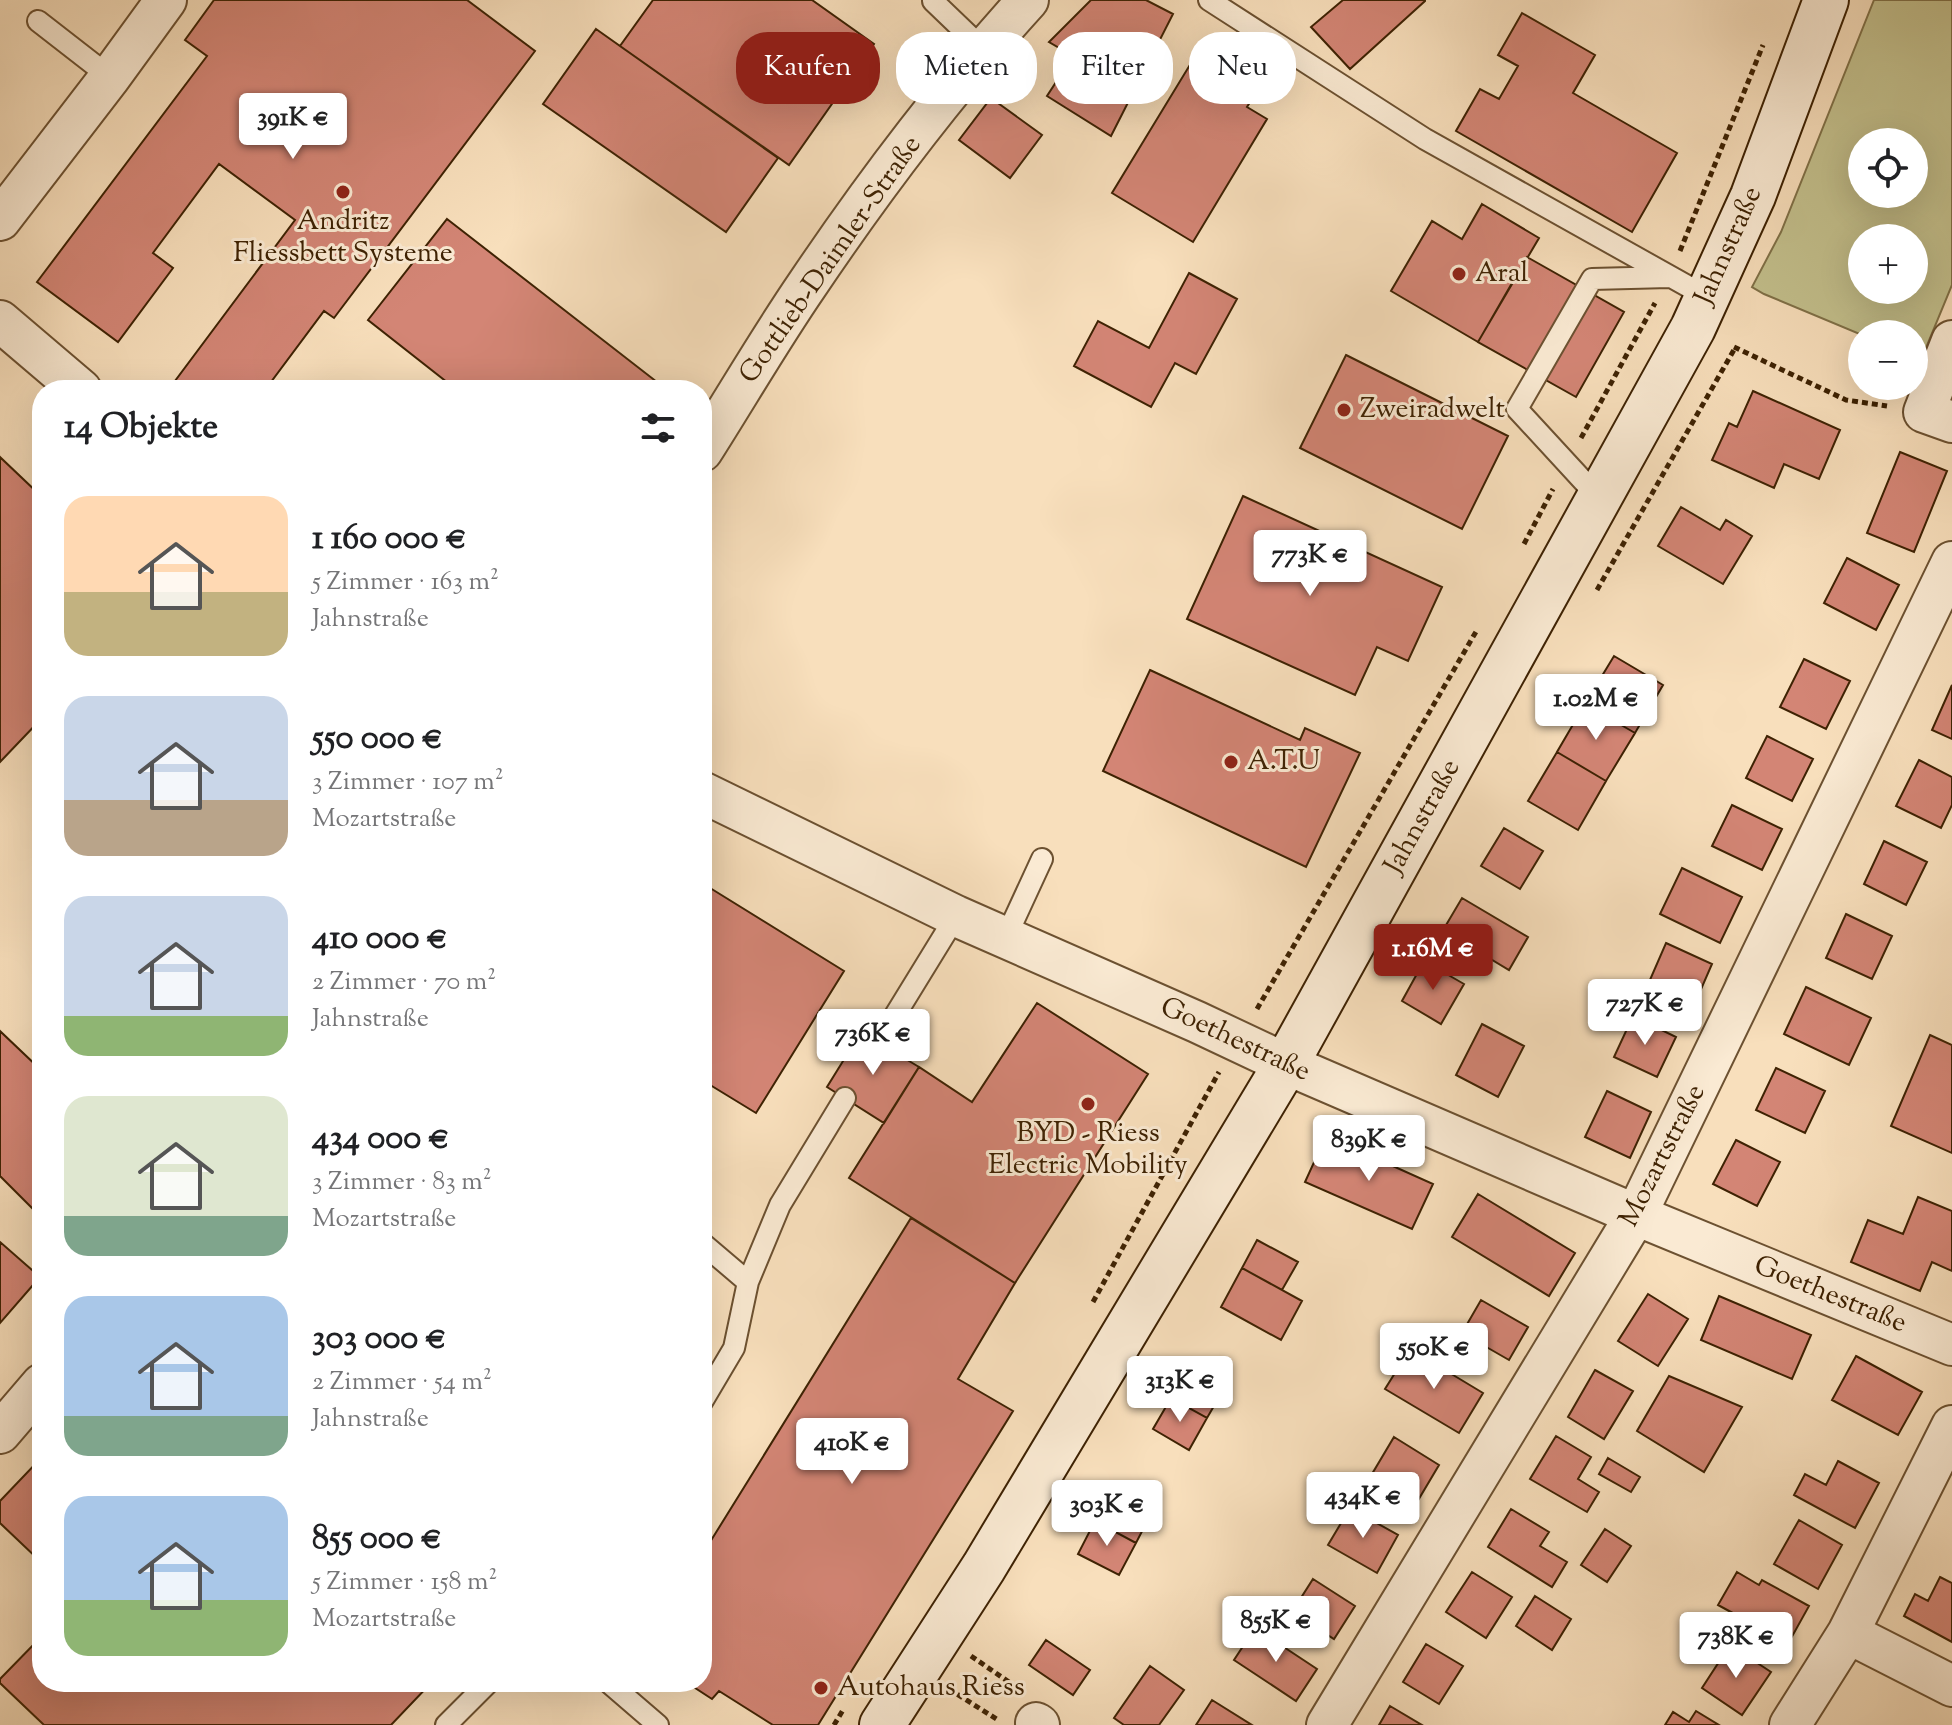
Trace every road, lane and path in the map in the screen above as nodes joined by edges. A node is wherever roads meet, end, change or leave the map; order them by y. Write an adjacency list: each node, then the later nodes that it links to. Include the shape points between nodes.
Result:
1 (166, 0): 10 (street)
2 (1209, 0): 13 (lane, via 1425,139)
3 (1826, 0): 14 (main road, Jahnstraße, via 1753,196)
4 (933, 1): 7 (lane)
5 (1024, 1): 8 (street, Gottlieb-Daimler-Straße)
6 (38, 21): 10 (lane)
7 (965, 32)
8 (999, 32)
9 (1764, 44): 13 (path)
10 (110, 77): 12 (street)
11 (941, 104): 20 (street, Gottlieb-Daimler-Straße, via 839,238)
12 (0, 220)
13 (1670, 277): 14 (lane); 21 (path); 21 (lane, via 1592,279 1517,409)
14 (1700, 313): 17 (path); 22 (main road, Jahnstraße)
15 (0, 321): 18 (street)
16 (1952, 341): 19 (street)
17 (1735, 348): 19 (path, via 1846,400); 25 (path)
18 (69, 380)
19 (1938, 417)
20 (712, 435)
21 (1567, 463): 22 (lane); 23 (path)
22 (1599, 498): 33 (main road, Jahnstraße)
23 (1524, 545)
24 (1952, 562): 35 (street, Mozartstraße)
25 (1594, 596)
26 (1480, 625): 31 (path)
27 (712, 797): 29 (street, Goethestraße)
28 (1042, 859): 30 (lane)
29 (956, 916): 30 (street, Goethestraße); 32 (lane)
30 (1006, 937): 31 (street, Goethestraße)
31 (1238, 1040): 33 (street, Goethestraße); 38 (path)
32 (878, 1043)
33 (1286, 1064): 35 (street, Goethestraße); 45 (main road, Jahnstraße)
34 (845, 1098): 37 (lane, via 780,1205)
35 (1636, 1215): 39 (street, Goethestraße); 54 (street, Mozartstraße)
36 (712, 1251): 37 (lane)
37 (748, 1282): 40 (lane, via 734,1348)
38 (1090, 1307)
39 (1952, 1345)
40 (712, 1385)
41 (32, 1396): 43 (street)
42 (1952, 1426): 44 (street)
43 (0, 1433)
44 (1848, 1633): 46 (street); 55 (street)
45 (929, 1652): 49 (main road, Jahnstraße); 50 (path); 50 (path, via 1043,1705)
46 (1952, 1686)
47 (479, 1692): 51 (lane)
48 (620, 1692): 52 (lane)
49 (866, 1712): 53 (path)
50 (1027, 1724)
51 (446, 1725)
52 (658, 1725)
53 (834, 1725)
54 (1327, 1725)
55 (1790, 1725)

